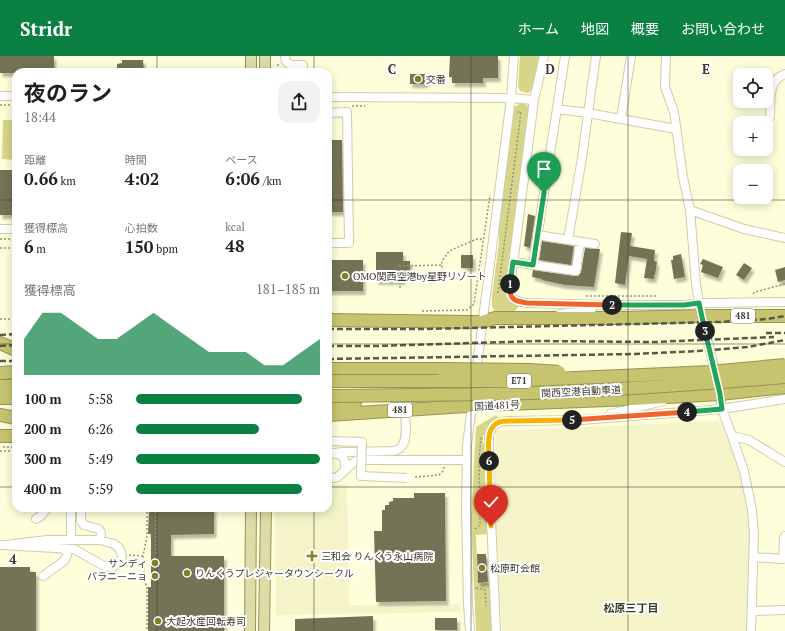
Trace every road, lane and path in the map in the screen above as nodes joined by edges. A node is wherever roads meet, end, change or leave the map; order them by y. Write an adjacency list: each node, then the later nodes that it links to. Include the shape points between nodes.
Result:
1 (251, 56): 10 (main road)
2 (265, 56): 11 (main road)
3 (285, 56): 12 (street, via 288,64 302,65)
4 (514, 56): 17 (street)
5 (544, 56): 18 (street)
6 (565, 56): 23 (street)
7 (596, 56): 26 (street)
8 (631, 56): 28 (street)
9 (666, 56): 29 (street, via 665,86 674,112)
10 (251, 68)
11 (268, 68)
12 (302, 68)
13 (785, 74): 27 (street, via 775,80 772,87)
14 (0, 96): 15 (street)
15 (12, 96)
16 (332, 97): 17 (street)
17 (511, 98): 18 (street); 67 (street)
18 (534, 100): 45 (street)
19 (0, 105): 20 (path)
20 (12, 105)
21 (348, 106): 22 (path)
22 (370, 106)
23 (557, 109): 26 (street); 34 (street)
24 (517, 112): 53 (path, via 521,112)
25 (332, 113): 41 (street, via 347,112 349,243)
26 (588, 113): 28 (street); 39 (street)
27 (770, 116)
28 (621, 119): 29 (street)
29 (676, 129): 31 (street)
30 (490, 196): 38 (path)
31 (690, 210): 35 (street, via 744,229); 58 (street)
32 (0, 229): 33 (street)
33 (12, 229)
34 (537, 235): 39 (street); 47 (street)
35 (785, 238)
36 (0, 239): 37 (path)
37 (12, 239)
38 (483, 239): 46 (path, via 476,239 448,251); 60 (path, via 474,304 467,310)
39 (568, 240): 40 (street)
40 (580, 242): 42 (street); 47 (street, via 576,271)
41 (332, 243)
42 (595, 244)
43 (0, 248): 44 (path)
44 (12, 248)
45 (513, 262): 47 (street); 59 (street, via 510,293 518,302)
46 (442, 265): 49 (path); 50 (path, via 442,274 434,277)
47 (533, 265)
48 (399, 266): 49 (path)
49 (410, 266): 50 (path)
50 (410, 277): 52 (path, via 400,277)
51 (785, 284): 56 (path, via 755,292)
52 (400, 288)
53 (498, 293)
54 (582, 296): 55 (path)
55 (658, 296)
56 (751, 296)
57 (785, 302): 58 (street)
58 (699, 303): 59 (street); 61 (street)
59 (608, 305): 63 (street)
60 (416, 311)
61 (702, 316): 62 (highway, 481); 63 (highway, 481); 81 (street)
62 (785, 316)
63 (542, 318): 67 (highway, 481, via 495,318)
64 (0, 319): 65 (path)
65 (12, 320)
66 (332, 320): 67 (highway, 481)
67 (482, 322): 88 (street)
68 (0, 343): 69 (highway)
69 (12, 348)
70 (785, 365): 74 (highway, 関西空港自動車道 / E71, bridge, via 710,372)
71 (332, 369): 74 (highway, bridge, via 530,370)
72 (12, 372): 73 (highway)
73 (0, 373)
74 (594, 377): 76 (highway, 関西空港自動車道 / E71, bridge, via 506,382)
75 (785, 377): 80 (highway, 関西空港自動車道 / E71, bridge)
76 (332, 381)
77 (0, 386): 78 (highway)
78 (12, 386)
79 (785, 387): 81 (highway, 国道481号 / 481)
80 (530, 393): 82 (highway, 関西空港自動車道 / E71, bridge); 87 (highway, bridge, via 480,398)
81 (720, 394): 83 (highway, 国道481号 / 481); 89 (street)
82 (332, 396)
83 (688, 396): 88 (highway, 国道481号 / 481); 94 (street)
84 (0, 398): 85 (highway)
85 (12, 398)
86 (785, 399): 89 (street)
87 (332, 405)
88 (471, 406): 90 (highway, 国道481号 / 481); 106 (street)
89 (722, 409): 94 (street); 96 (street)
90 (405, 410): 92 (highway, 国道481号 / 481); 103 (street, via 406,438 400,448 394,451)
91 (0, 415): 93 (highway)
92 (332, 415)
93 (12, 417)
94 (582, 420): 138 (street, via 500,422 493,426 489,434)
95 (481, 431): 119 (path, via 480,525)
96 (732, 436): 107 (street, via 750,440); 128 (street, via 744,471 752,510)
97 (12, 437): 98 (highway)
98 (2, 441): 100 (path)
99 (332, 441): 110 (street, bridge, via 362,442 361,476)
100 (12, 445)
101 (0, 451): 102 (path)
102 (12, 451)
103 (332, 453)
104 (332, 453): 108 (street, via 343,458)
105 (445, 460): 106 (street); 108 (street, via 358,460); 110 (path, via 443,471 439,475)
106 (466, 460): 137 (street)
107 (785, 462)
108 (344, 471): 109 (street)
109 (332, 478)
110 (407, 478)
111 (44, 512): 118 (street)
112 (71, 512): 121 (street)
113 (81, 512): 122 (street, via 84,526 99,529)
114 (147, 512): 126 (path, via 147,536)
115 (156, 512): 127 (path)
116 (251, 512): 135 (main road)
117 (266, 512): 136 (main road)
118 (36, 519)
119 (474, 529)
120 (785, 536): 128 (street, via 783,559)
121 (71, 540): 122 (street); 123 (street)
122 (100, 540): 124 (street, via 118,547 122,557 120,562 112,567 104,566 74,549)
123 (4, 545): 124 (street)
124 (63, 549): 129 (street, via 68,555 64,561)
125 (127, 555): 126 (path)
126 (143, 556): 134 (path, via 145,583 148,586)
127 (156, 556)
128 (753, 557): 133 (street)
129 (43, 576)
130 (476, 588): 131 (path, via 485,590)
131 (486, 610)
132 (785, 610): 133 (street)
133 (752, 611): 139 (street)
134 (147, 631)
135 (250, 631)
136 (264, 631)
137 (470, 631)
138 (496, 631)
139 (752, 631)

